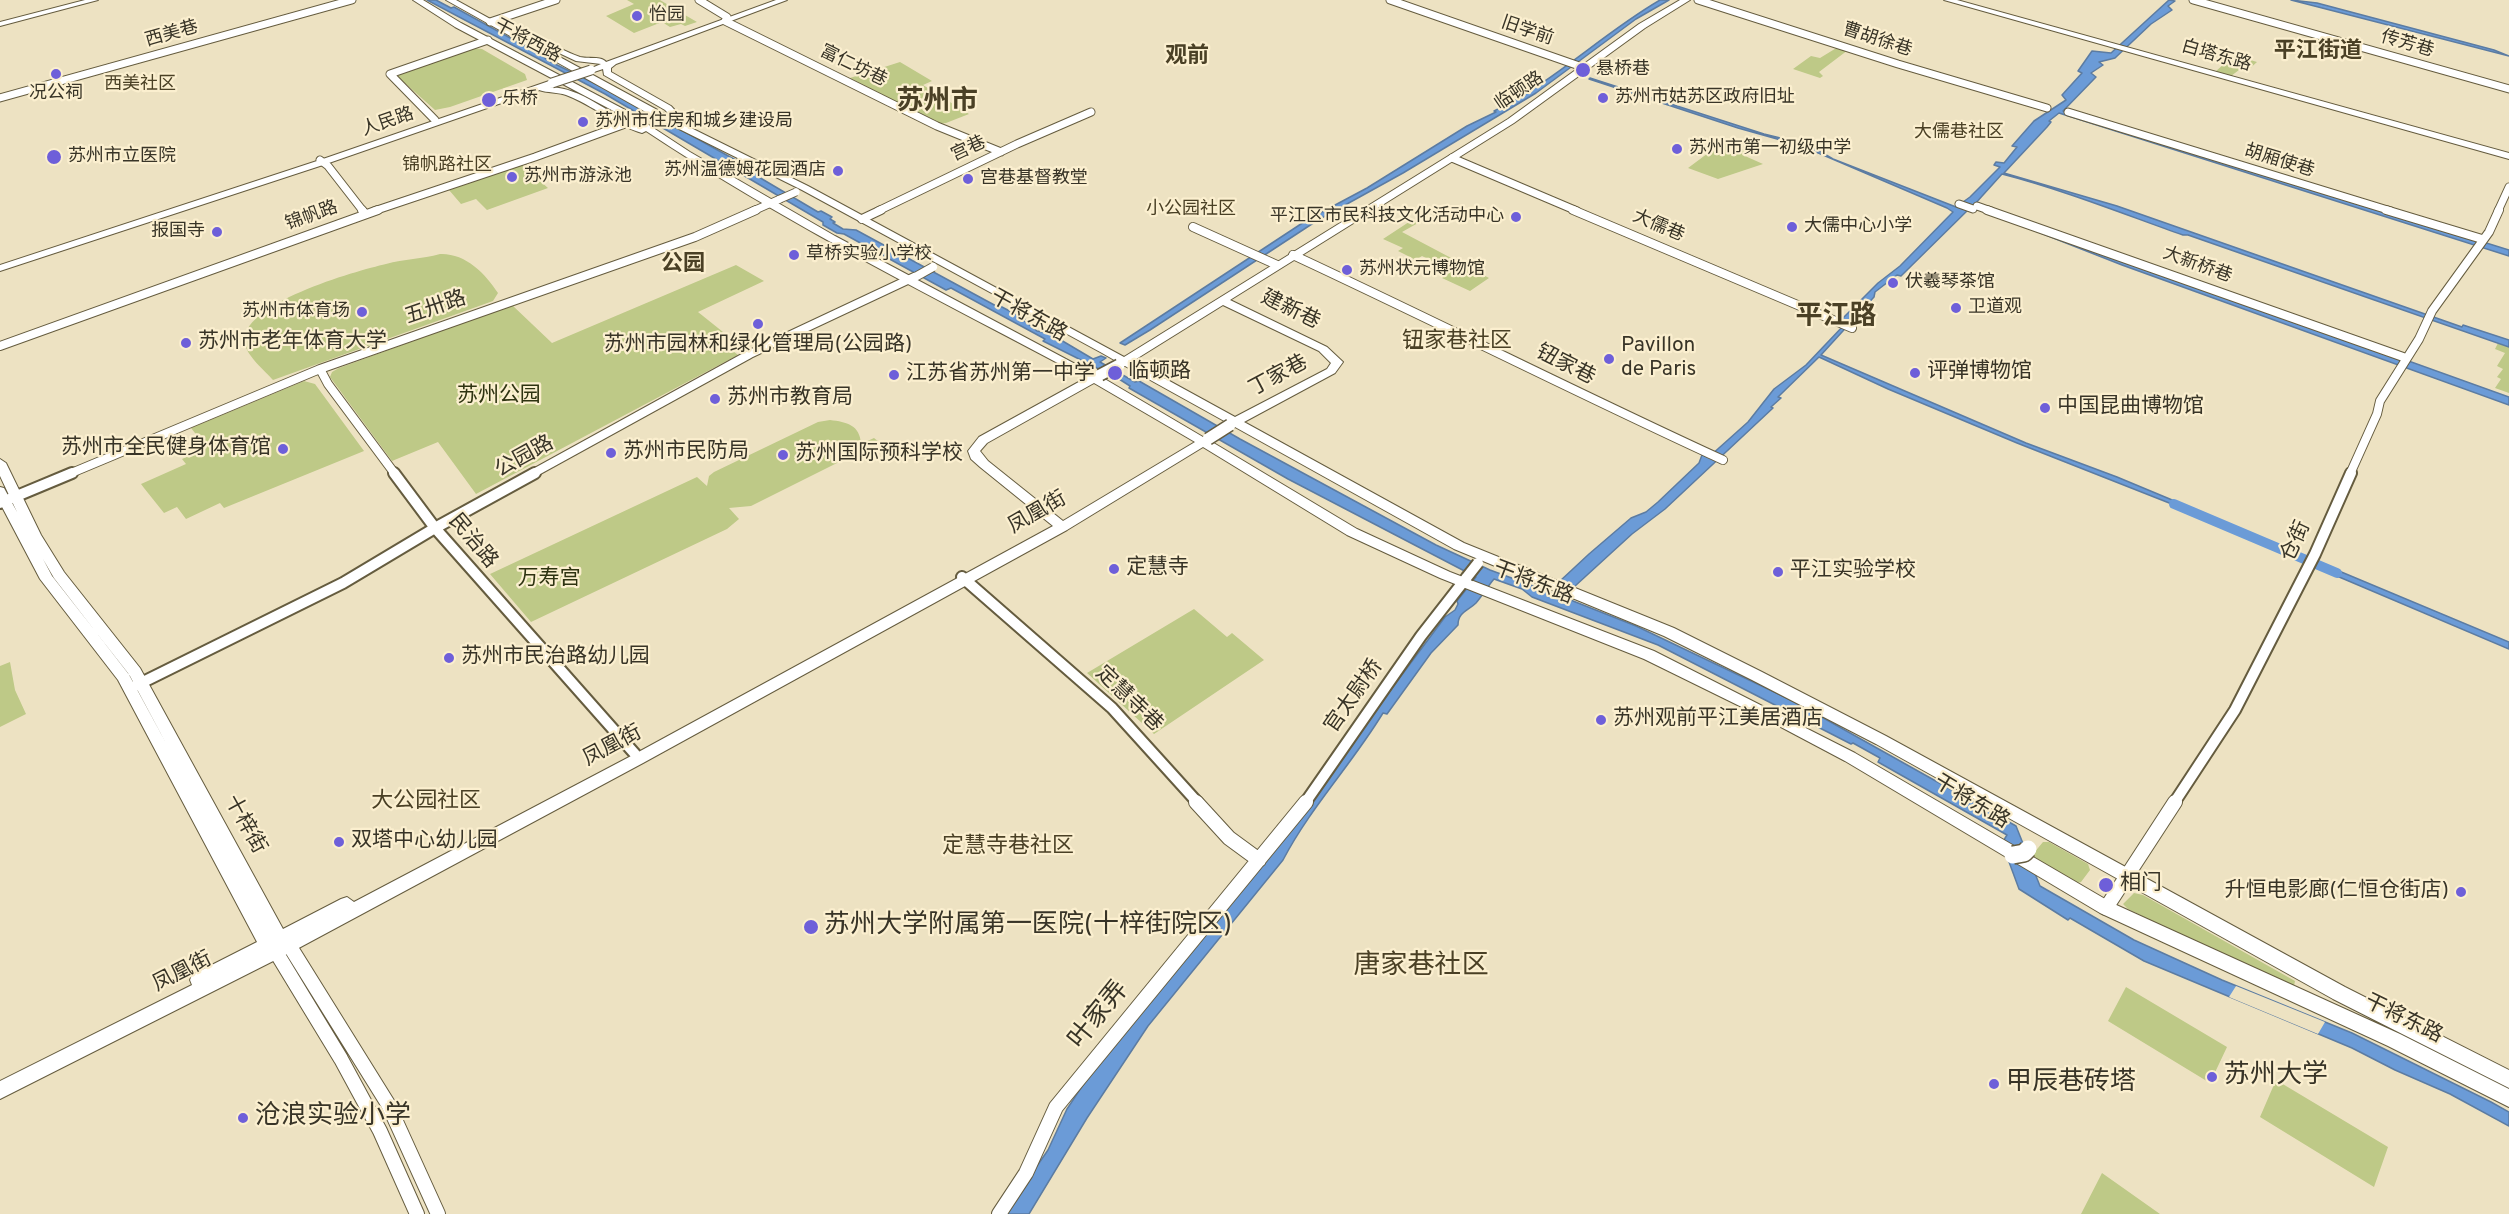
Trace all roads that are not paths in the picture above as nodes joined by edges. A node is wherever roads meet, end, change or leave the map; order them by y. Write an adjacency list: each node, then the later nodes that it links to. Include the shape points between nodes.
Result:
1 (94, 0): 16 (main road)
2 (352, 0): 28 (street, 西美巷)
3 (417, 0): 18 (main road, 干将西路)
4 (450, 0): 15 (main road, 干将西路)
5 (556, 0): 15 (street)
6 (699, 0): 14 (street, 富仁坊巷)
7 (774, 0): 14 (main road, 人民路)
8 (783, 0): 14 (main road, 人民路)
9 (1390, 0): 23 (street, 旧学前)
10 (1686, 0): 23 (main road, 临顿路)
11 (1698, 0): 29 (street, 曹胡徐巷)
12 (1948, 0): 38 (main road, 白塔东路)
13 (2193, 0): 27 (street, 传芳巷)
14 (726, 19): 22 (main road, 人民路); 37 (street, 富仁坊巷, via 937,126)
15 (490, 22): 17 (main road); 19 (main road, 干将西路)
16 (0, 24)
17 (520, 29): 19 (main road); 22 (main road, via 586,62)
18 (470, 31): 20 (main road, 干将西路); 21 (main road)
19 (508, 33): 24 (main road, 干将西路)
20 (488, 40): 21 (street); 25 (main road, 干将西路)
21 (477, 43): 26 (main road, via 537,76); 32 (street, via 391,72 391,77)
22 (611, 61): 24 (main road, 人民路); 35 (main road, via 607,73 668,108)
23 (1581, 66): 39 (main road, 临顿路, via 1539,102)
24 (585, 69): 25 (main road, 人民路, bridge); 35 (main road, 干将东路)
25 (553, 81): 26 (main road, 人民路); 33 (main road, 干将东路)
26 (530, 89): 32 (main road, 人民路); 34 (main road, via 565,90); 40 (main road, 人民路)
27 (2509, 89)
28 (0, 98)
29 (2047, 108)
30 (1091, 112): 37 (street, 宫巷)
31 (2068, 112): 48 (street, 胡厢使巷)
32 (435, 120): 40 (main road, 人民路)
33 (636, 120): 34 (street, 锦帆路); 36 (main road, 干将东路)
34 (625, 125): 36 (main road); 45 (street, 锦帆路)
35 (685, 127): 42 (main road, 干将东路)
36 (656, 134): 43 (main road, 干将东路)
37 (1001, 152): 46 (street, 宫巷)
38 (2509, 156)
39 (1452, 158): 49 (main road, 临顿路); 55 (street, 大儒巷)
40 (321, 161): 45 (street); 50 (main road, 人民路)
41 (2509, 186): 48 (street, 仓街, via 2489,232)
42 (800, 190): 43 (street, 五卅路, bridge); 46 (main road, 干将东路)
43 (777, 201): 53 (main road, 干将东路, via 831,238); 60 (street, 五卅路, via 695,237)
44 (1959, 204): 59 (street, 大新桥巷)
45 (365, 214): 56 (street, 锦帆路)
46 (862, 219): 51 (main road, 干将东路)
47 (1193, 227): 52 (street)
48 (2480, 243): 59 (street, 仓街, via 2432,311)
49 (1293, 255): 52 (main road, 临顿路); 64 (street, 钮家巷)
50 (0, 265)
51 (937, 265): 53 (street, 公园路, bridge); 57 (main road, 干将东路)
52 (1276, 265): 54 (main road, 临顿路)
53 (913, 277): 61 (main road, 干将东路); 68 (street, 公园路, via 750,354)
54 (1222, 300): 57 (main road, 临顿路); 58 (main road, 建新巷, via 1323,349)
55 (1848, 327)
56 (0, 346)
57 (1116, 358): 61 (main road, 临顿路, bridge); 62 (main road, 干将东路)
58 (1337, 362): 62 (main road, 丁家巷, via 1331,371)
59 (2404, 362): 77 (street, 仓街, via 2380,401 2314,554 2235,710)
60 (320, 369): 66 (street, 五卅路); 68 (street, 民治路)
61 (1097, 377): 63 (main road, 干将东路); 67 (main road, 临顿路, via 983,440 974,451 984,464)
62 (1233, 424): 63 (main road, 凤凰街, bridge); 69 (main road, 干将东路)
63 (1206, 441): 67 (main road, 凤凰街); 71 (main road, 干将东路, via 1352,532 1400,556)
64 (1722, 460)
65 (0, 463): 66 (main road, 十梓街)
66 (5, 498): 72 (main road, 十梓街, via 47,579)
67 (1060, 526): 70 (main road, 凤凰街)
68 (435, 528): 72 (street, 公园路, via 305,603); 73 (street, 民治路)
69 (1481, 560): 71 (street, 官太尉桥, bridge); 74 (main road, 干将东路, via 1669,632 1881,740)
70 (964, 579): 73 (main road, 凤凰街); 76 (street, 定慧寺巷, via 1112,708 1229,838); 79 (main road, 凤凰街, via 638,759)
71 (1466, 581): 75 (main road, 干将东路, via 1649,655 1792,725 1996,844); 76 (street, 官太尉桥, via 1421,636 1298,813)
72 (135, 686): 79 (main road, 十梓街)
73 (635, 754): 79 (main road, 凤凰街)
74 (2030, 823): 75 (main road, via 2036,834); 77 (main road, 干将东路)
75 (2020, 852): 78 (main road, 干将东路, via 2049,876)
76 (1258, 860): 86 (street, 叶家弄, via 1056,1107 1026,1173)
77 (2126, 876): 78 (street, 仓街); 80 (main road, 干将东路, via 2348,998)
78 (2106, 908): 83 (main road, 干将东路, via 2394,1040)
79 (278, 945): 81 (main road, 凤凰街); 82 (main road, 凤凰街); 84 (street, 十梓街, via 380,1131); 85 (street, 十梓街, via 388,1104)
80 (2509, 1079)
81 (0, 1082)
82 (0, 1090)
83 (2509, 1098)
84 (417, 1214)
85 (438, 1214)
86 (999, 1214)

